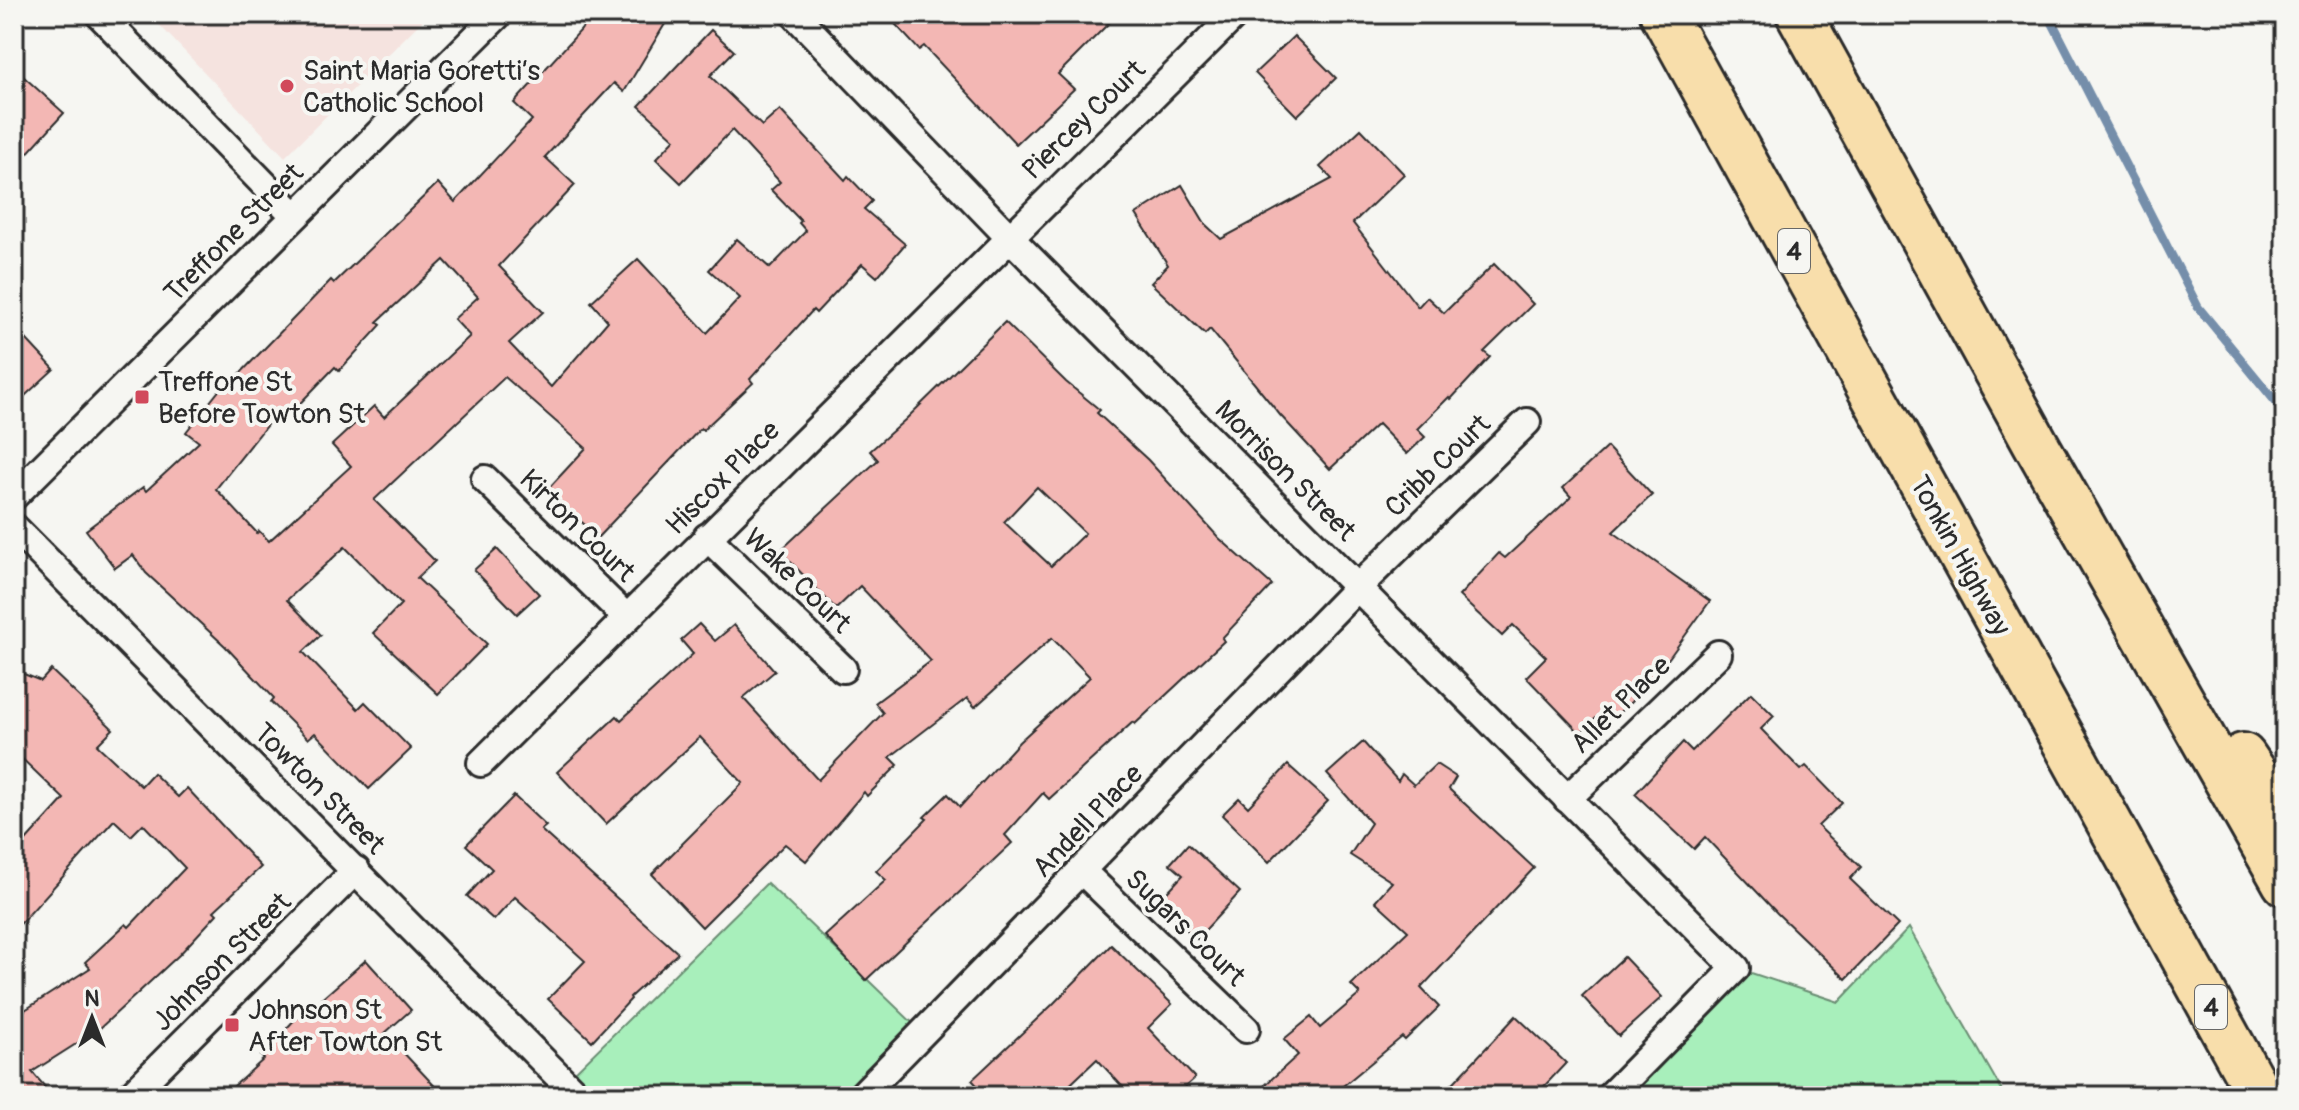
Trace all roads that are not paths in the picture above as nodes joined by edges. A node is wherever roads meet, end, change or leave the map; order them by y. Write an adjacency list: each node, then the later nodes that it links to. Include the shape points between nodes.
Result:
1 (99, 14): 7 (street)
2 (499, 14): 7 (street, Treffone Street)
3 (794, 14): 8 (street, Morrison Street)
4 (1236, 14): 8 (street, Piercey Court)
5 (1663, 14): 25 (highway, Tonkin Highway / 4)
6 (1799, 14): 10 (highway)
7 (294, 215): 12 (street, Treffone Street)
8 (1009, 237): 14 (street, Hiscox Place); 15 (street, Morrison Street)
9 (1527, 422): 15 (street, Cribb Court)
10 (2036, 444): 21 (highway); 24 (highway)
11 (485, 479): 16 (street, Kirton Court)
12 (14, 496)
13 (14, 527): 22 (street, Towton Street)
14 (707, 537): 16 (street, Hiscox Place); 18 (street, Wake Court)
15 (1357, 588): 20 (street, Morrison Street); 23 (street, Andell Place)
16 (626, 617): 19 (street, Hiscox Place)
17 (1718, 654): 20 (street, Allet Place)
18 (843, 669)
19 (481, 763)
20 (1567, 799): 30 (street, Morrison Street, via 1736,968)
21 (2285, 818)
22 (356, 870): 27 (street, Johnson Street); 28 (street, Towton Street)
23 (1082, 871): 26 (street, Sugars Court); 29 (street, Andell Place)
24 (2285, 883)
25 (2161, 918): 31 (highway); 32 (highway, Tonkin Highway / 4)
26 (1246, 1029)
27 (130, 1096)
28 (578, 1096)
29 (861, 1096)
30 (1610, 1096)
31 (2230, 1096)
32 (2260, 1096)

